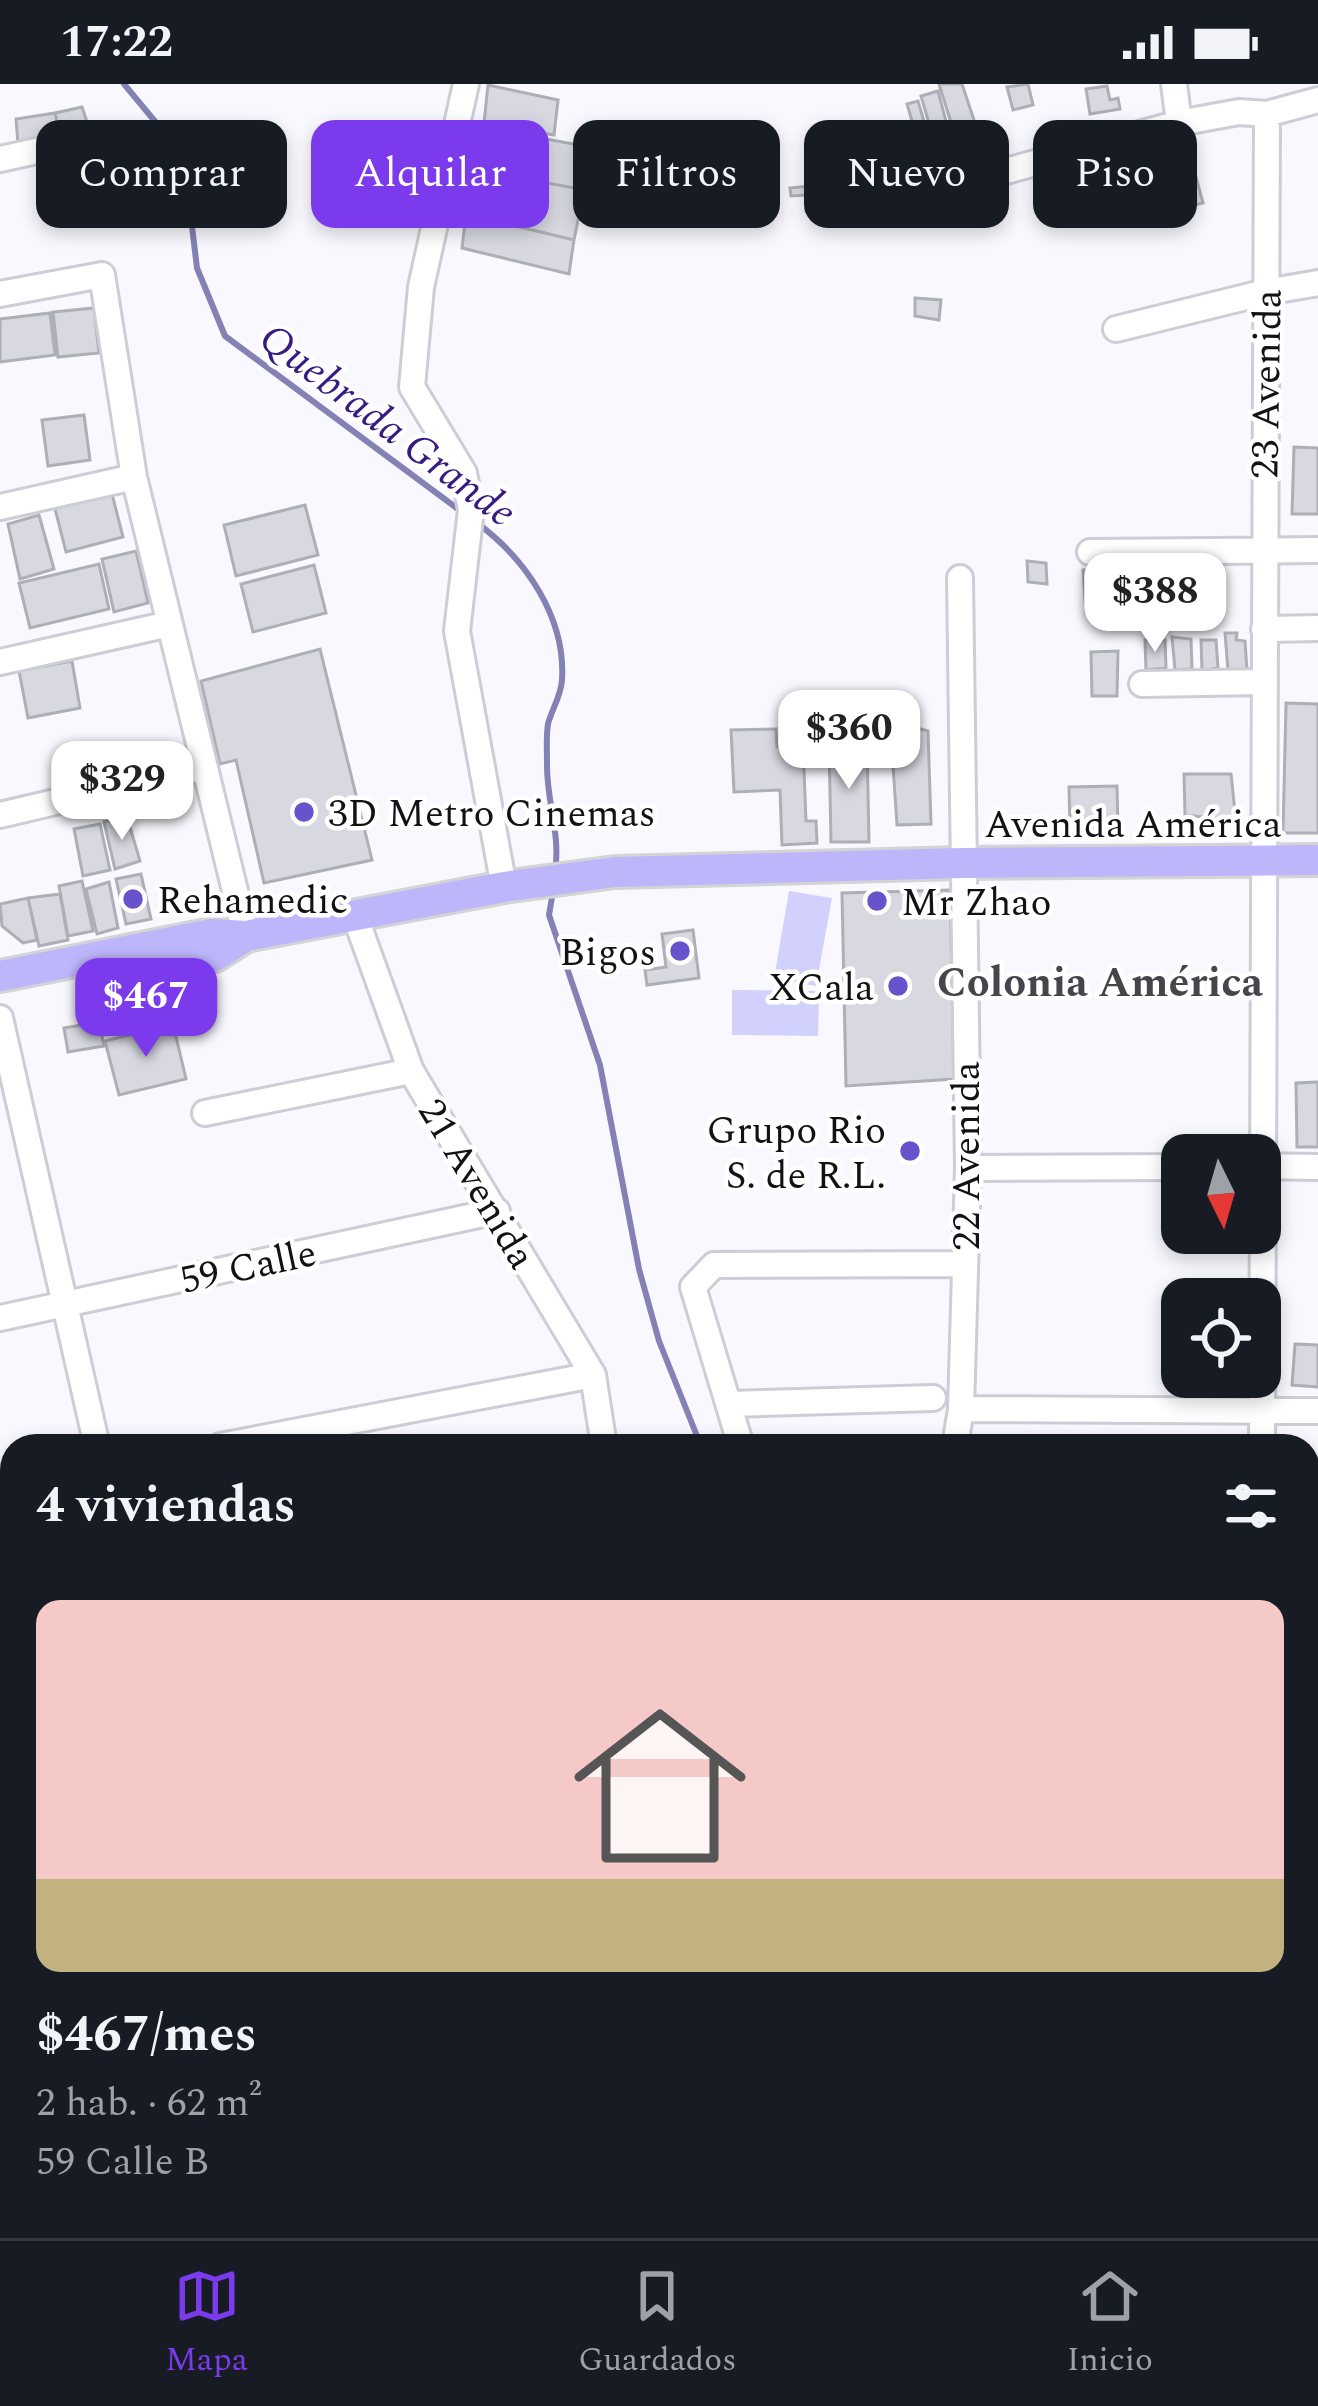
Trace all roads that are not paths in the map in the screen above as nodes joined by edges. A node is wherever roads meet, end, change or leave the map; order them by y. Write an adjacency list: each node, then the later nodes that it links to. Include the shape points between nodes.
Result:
1 (466, 84): 30 (street, via 422,287 412,387 464,473 471,510 457,631)
2 (1174, 84): 5 (street)
3 (1318, 100): 4 (street)
4 (1267, 114): 6 (street); 10 (street, 23 Avenida)
5 (1179, 120)
6 (1195, 120)
7 (36, 151): 8 (street)
8 (0, 159)
9 (1318, 284): 10 (street)
10 (1266, 292): 12 (street); 15 (street, 23 Avenida)
11 (0, 295): 13 (street, via 102,275)
12 (1116, 328)
13 (134, 477): 14 (street); 19 (street)
14 (0, 506)
15 (1263, 550): 16 (street); 17 (street); 21 (street, 23 Avenida)
16 (1318, 550)
17 (1090, 552)
18 (960, 578): 29 (street, 22 Avenida)
19 (169, 624): 22 (street); 25 (street)
20 (1318, 628): 21 (street)
21 (1264, 629): 23 (street, 23 Avenida)
22 (0, 662)
23 (1264, 682): 24 (street); 28 (street, 23 Avenida)
24 (1142, 684)
25 (205, 767): 26 (street); 32 (street)
26 (0, 815)
27 (1318, 860): 28 (main road, Avenida América)
28 (1267, 861): 29 (main road, Avenida América); 38 (street, 23 Avenida)
29 (962, 863): 30 (main road, Avenida América, via 615,872); 42 (street, 22 Avenida)
30 (510, 886): 31 (main road, Avenida América)
31 (355, 916): 32 (main road, Avenida América); 36 (street, 21 Avenida)
32 (246, 936): 33 (main road, via 212,934); 34 (main road, via 215,956)
33 (0, 976)
34 (0, 996)
35 (0, 1018): 46 (street)
36 (410, 1070): 37 (street); 43 (street, 21 Avenida)
37 (205, 1113)
38 (1262, 1134)
39 (1281, 1166): 41 (street)
40 (1161, 1167): 42 (street)
41 (1318, 1167)
42 (968, 1168): 45 (street, 22 Avenida)
43 (497, 1211): 46 (street, 59 Calle); 48 (street, 21 Avenida)
44 (1261, 1254): 52 (street, 23 Avenida)
45 (965, 1264): 50 (street, via 713,1264 693,1287); 51 (street, 22 Avenida)
46 (63, 1305): 47 (street, 59 Calle); 54 (street)
47 (0, 1318)
48 (593, 1375): 55 (street); 56 (street, 21 Avenida)
49 (933, 1398): 50 (street)
50 (729, 1404): 57 (street)
51 (961, 1409): 52 (street); 58 (street, 22 Avenida)
52 (1262, 1410): 53 (street); 59 (street, 23 Avenida)
53 (1318, 1411)
54 (94, 1434)
55 (283, 1434)
56 (602, 1434)
57 (738, 1434)
58 (957, 1434)
59 (1262, 1434)

